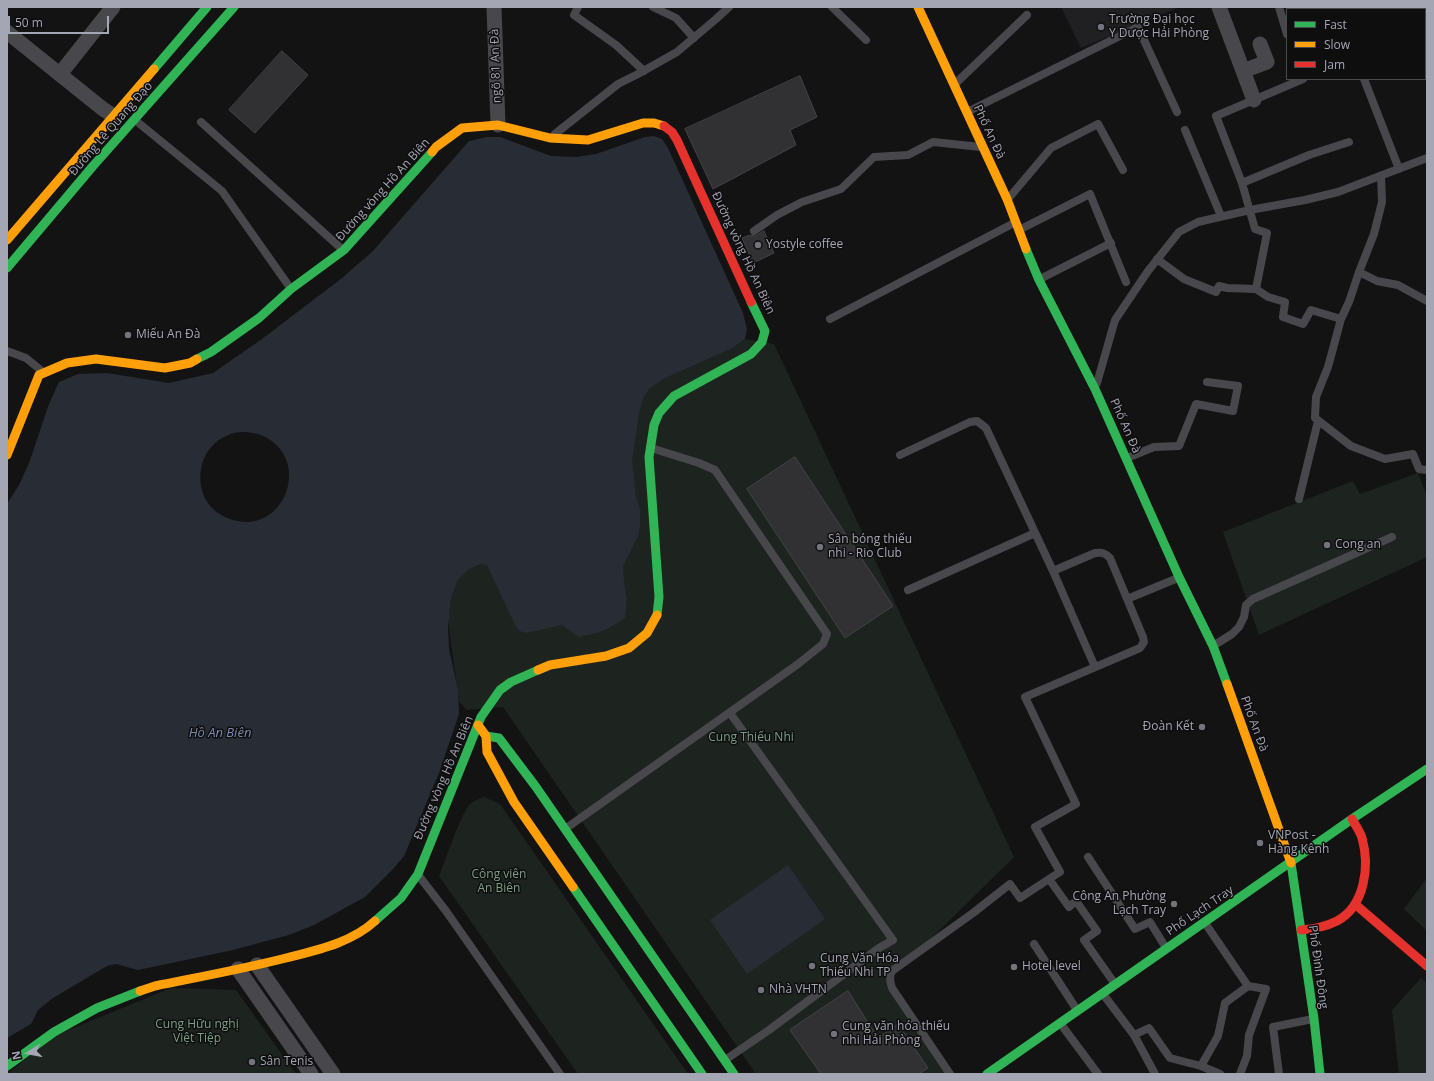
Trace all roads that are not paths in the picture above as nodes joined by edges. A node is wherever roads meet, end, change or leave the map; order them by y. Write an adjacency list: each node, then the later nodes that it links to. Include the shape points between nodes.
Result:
1 (113, 7): 20 (street)
2 (234, 7): 28 (street, Đường Lê Quang Đạo)
3 (494, 7): 30 (street, ngõ 81 An Đà)
4 (578, 7): 18 (lane, via 574,14 616,45)
5 (653, 7): 15 (lane, via 676,18)
6 (729, 7): 15 (lane)
7 (832, 7): 16 (lane)
8 (918, 7): 23 (street, Phố An Đà)
9 (1219, 7): 19 (street)
10 (1279, 7): 13 (lane)
11 (201, 9): 27 (street, Đường Lê Quang Đạo)
12 (1027, 15): 23 (lane)
13 (1286, 31)
14 (7, 32): 20 (street)
15 (694, 38): 18 (lane, via 677,52)
16 (866, 40)
17 (1260, 44): 19 (street, via 1267,62)
18 (644, 71): 32 (lane, via 618,84)
19 (1243, 71): 24 (street)
20 (60, 74): 27 (street)
21 (1300, 80): 24 (lane)
22 (1364, 80): 36 (lane)
23 (954, 85): 25 (street, Phố An Đà)
24 (1254, 100): 39 (lane, via 1216,116)
25 (967, 112): 26 (lane, via 1138,27); 34 (street, Phố An Đà)
26 (1177, 112)
27 (114, 116): 45 (street, Đường Lê Quang Đạo)
28 (134, 120): 49 (street, Đường Lê Quang Đạo); 53 (lane, via 222,192)
29 (201, 122): 47 (lane)
30 (498, 125): 32 (street, Đường vòng Hồ An Biên); 47 (street, Đường vòng Hồ An Biên, via 462,128 436,147)
31 (1185, 130): 42 (lane)
32 (550, 138): 63 (street, Đường vòng Hồ An Biên, via 588,140 643,123 664,126 672,132 765,331 762,342 751,354 674,396 654,425)
33 (1350, 142): 39 (lane, via 1309,155)
34 (982, 147): 40 (street, Phố An Đà); 44 (lane, via 933,142 908,154 874,157 841,189 802,202)
35 (1427, 158): 36 (lane)
36 (1399, 169): 38 (lane)
37 (1122, 170): 40 (lane, via 1098,124 1051,148)
38 (1381, 176): 41 (lane, via 1338,192); 50 (lane, via 1381,208)
39 (1242, 183): 41 (lane)
40 (1007, 199): 43 (street, Phố An Đà)
41 (1250, 210): 42 (lane); 54 (lane, via 1255,229 1267,233)
42 (1221, 216): 48 (lane, via 1198,222 1179,232)
43 (1016, 226): 46 (lane, via 1090,194); 51 (street, Phố An Đà); 56 (lane)
44 (754, 230)
45 (7, 240)
46 (1111, 243): 51 (lane); 52 (lane)
47 (344, 250): 53 (street, Đường vòng Hồ An Biên)
48 (1157, 259): 54 (lane, via 1184,279 1216,292 1219,286); 61 (lane, via 1115,320)
49 (7, 268)
50 (1359, 272): 55 (lane, via 1377,281 1398,285); 57 (lane)
51 (1039, 280): 61 (street, Phố An Đà)
52 (1126, 282)
53 (291, 289): 59 (street, Đường vòng Hồ An Biên, via 259,318 211,352 190,363 165,368 96,359 66,364)
54 (1256, 290): 57 (lane, via 1285,302 1283,316 1303,324 1311,310)
55 (1427, 301)
56 (830, 319)
57 (1341, 319): 62 (lane, via 1328,367 1316,397 1315,418)
58 (7, 351): 59 (lane, via 26,358)
59 (43, 373): 64 (street, via 39,375)
60 (1207, 382): 66 (lane, via 1238,386 1233,411 1196,404 1179,446 1154,447)
61 (1095, 389): 66 (street, Phố An Đà)
62 (1318, 421): 67 (lane, via 1350,446 1385,459 1413,454 1419,469); 68 (lane)
63 (650, 447): 77 (lane, via 699,462 714,470 827,634 826,640 819,647); 78 (street, Đường vòng Hồ An Biên, via 659,597 657,617 647,633 629,648 606,656 550,665 511,682 500,690)
64 (7, 455)
65 (900, 455): 69 (lane, via 977,421 986,428)
66 (1127, 458): 72 (street, Phố An Đà)
67 (1427, 470)
68 (1299, 499)
69 (1035, 533): 71 (lane); 73 (lane)
70 (1392, 537): 75 (lane, via 1253,599 1246,605 1239,627)
71 (1053, 571): 74 (lane, via 1101,552 1110,558); 76 (lane)
72 (1179, 577): 74 (lane); 75 (street, Phố An Đà)
73 (908, 590)
74 (1127, 599): 76 (lane, via 1144,642 1142,646)
75 (1213, 646): 84 (street, Phố An Đà)
76 (1095, 667): 86 (lane, via 1024,697 1076,804 1035,827 1060,872)
77 (730, 713): 82 (lane); 102 (lane, via 893,940)
78 (478, 725): 79 (street); 85 (street, Đường vòng Hồ An Biên)
79 (486, 736): 82 (street, via 499,738); 108 (street, via 487,752 514,802 631,966)
80 (1427, 769): 81 (street, Phố Lạch Tray)
81 (1352, 819): 84 (street, Phố Lạch Tray); 87 (street, via 1362,839 1366,876)
82 (564, 829): 102 (street, via 647,956)
83 (1088, 857): 91 (lane, via 1135,929 1150,922)
84 (1292, 863): 88 (street, Phố Lạch Tray); 89 (street, Phố Đình Đông)
85 (418, 874): 92 (street, Đường vòng Hồ An Biên, via 402,898 369,928 335,945); 107 (lane)
86 (1049, 879): 95 (lane, via 1068,907 1076,901 1097,931 1084,940); 110 (lane, via 1020,898 1010,884 892,971 892,988)
87 (1356, 904): 89 (street, via 1346,915 1326,926); 93 (street)
88 (1205, 923): 91 (street, Phố Lạch Tray); 96 (lane)
89 (1301, 930): 99 (street, Phố Đình Đông)
90 (1034, 944): 98 (lane)
91 (1166, 949): 95 (street, Phố Lạch Tray)
92 (257, 965): 94 (street, Đường vòng Hồ An Biên); 106 (street)
93 (1427, 966)
94 (238, 969): 103 (street, Đường vòng Hồ An Biên, via 155,986 97,1008 54,1032); 105 (street)
95 (1115, 984): 97 (street, Phố Lạch Tray)
96 (1248, 986): 104 (lane, via 1224,1003 1218,1036); 115 (lane, via 1266,989 1249,1035 1247,1056)
97 (1103, 993): 98 (street, Phố Lạch Tray); 101 (lane)
98 (1077, 1010): 100 (street, Phố Lạch Tray)
99 (1314, 1019): 116 (lane, via 1273,1027); 117 (street, Phố Đình Đông)
100 (1059, 1023): 111 (street, Phố Lạch Tray); 112 (lane)
101 (1134, 1035): 104 (lane, via 1149,1028 1170,1058); 113 (lane)
102 (724, 1060): 109 (street)
103 (7, 1066)
104 (1201, 1066): 114 (lane)
105 (311, 1074)
106 (333, 1074)
107 (560, 1074)
108 (702, 1074)
109 (734, 1074)
110 (950, 1074)
111 (987, 1074)
112 (1098, 1074)
113 (1155, 1074)
114 (1220, 1074)
115 (1240, 1074)
116 (1279, 1074)
117 (1320, 1074)

